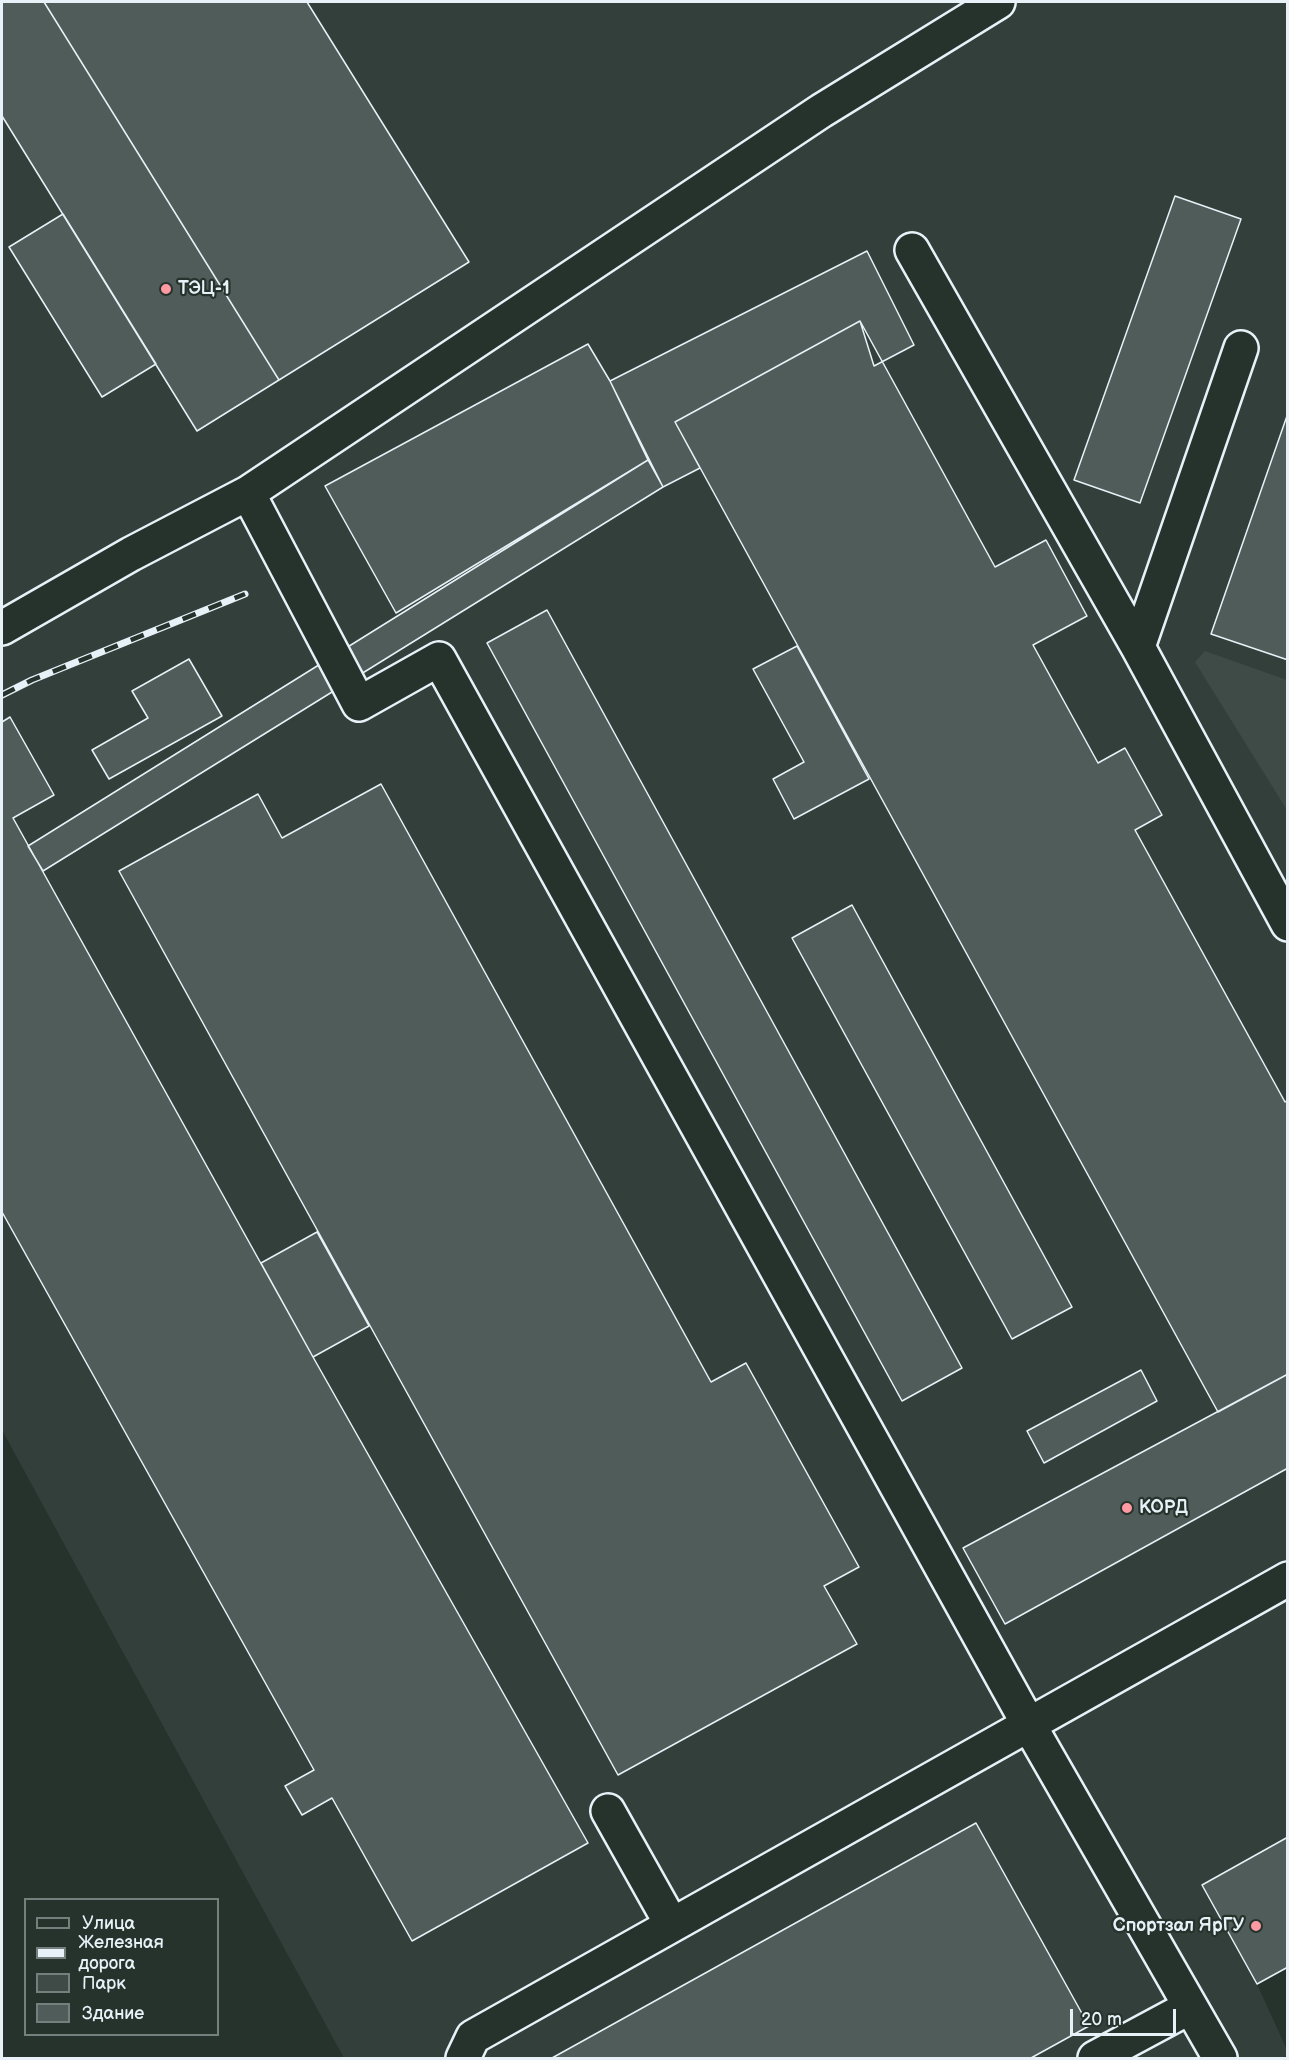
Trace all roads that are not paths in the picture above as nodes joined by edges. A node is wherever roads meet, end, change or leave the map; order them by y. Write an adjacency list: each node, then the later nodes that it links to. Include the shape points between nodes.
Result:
1 (998, 2): 4 (street, via 821,111)
2 (912, 250): 6 (street)
3 (1241, 348): 6 (street)
4 (248, 493): 5 (street, via 130,554); 9 (street, via 358,704 439,659)
5 (2, 628)
6 (1138, 647): 7 (street)
7 (1287, 924)
8 (1287, 1579): 9 (street)
9 (1029, 1725): 11 (street); 12 (street)
10 (608, 1811): 11 (street)
11 (672, 1925): 13 (street, via 473,2037)
12 (1190, 2007): 14 (street); 15 (street)
13 (463, 2058)
14 (1095, 2058)
15 (1220, 2058)

